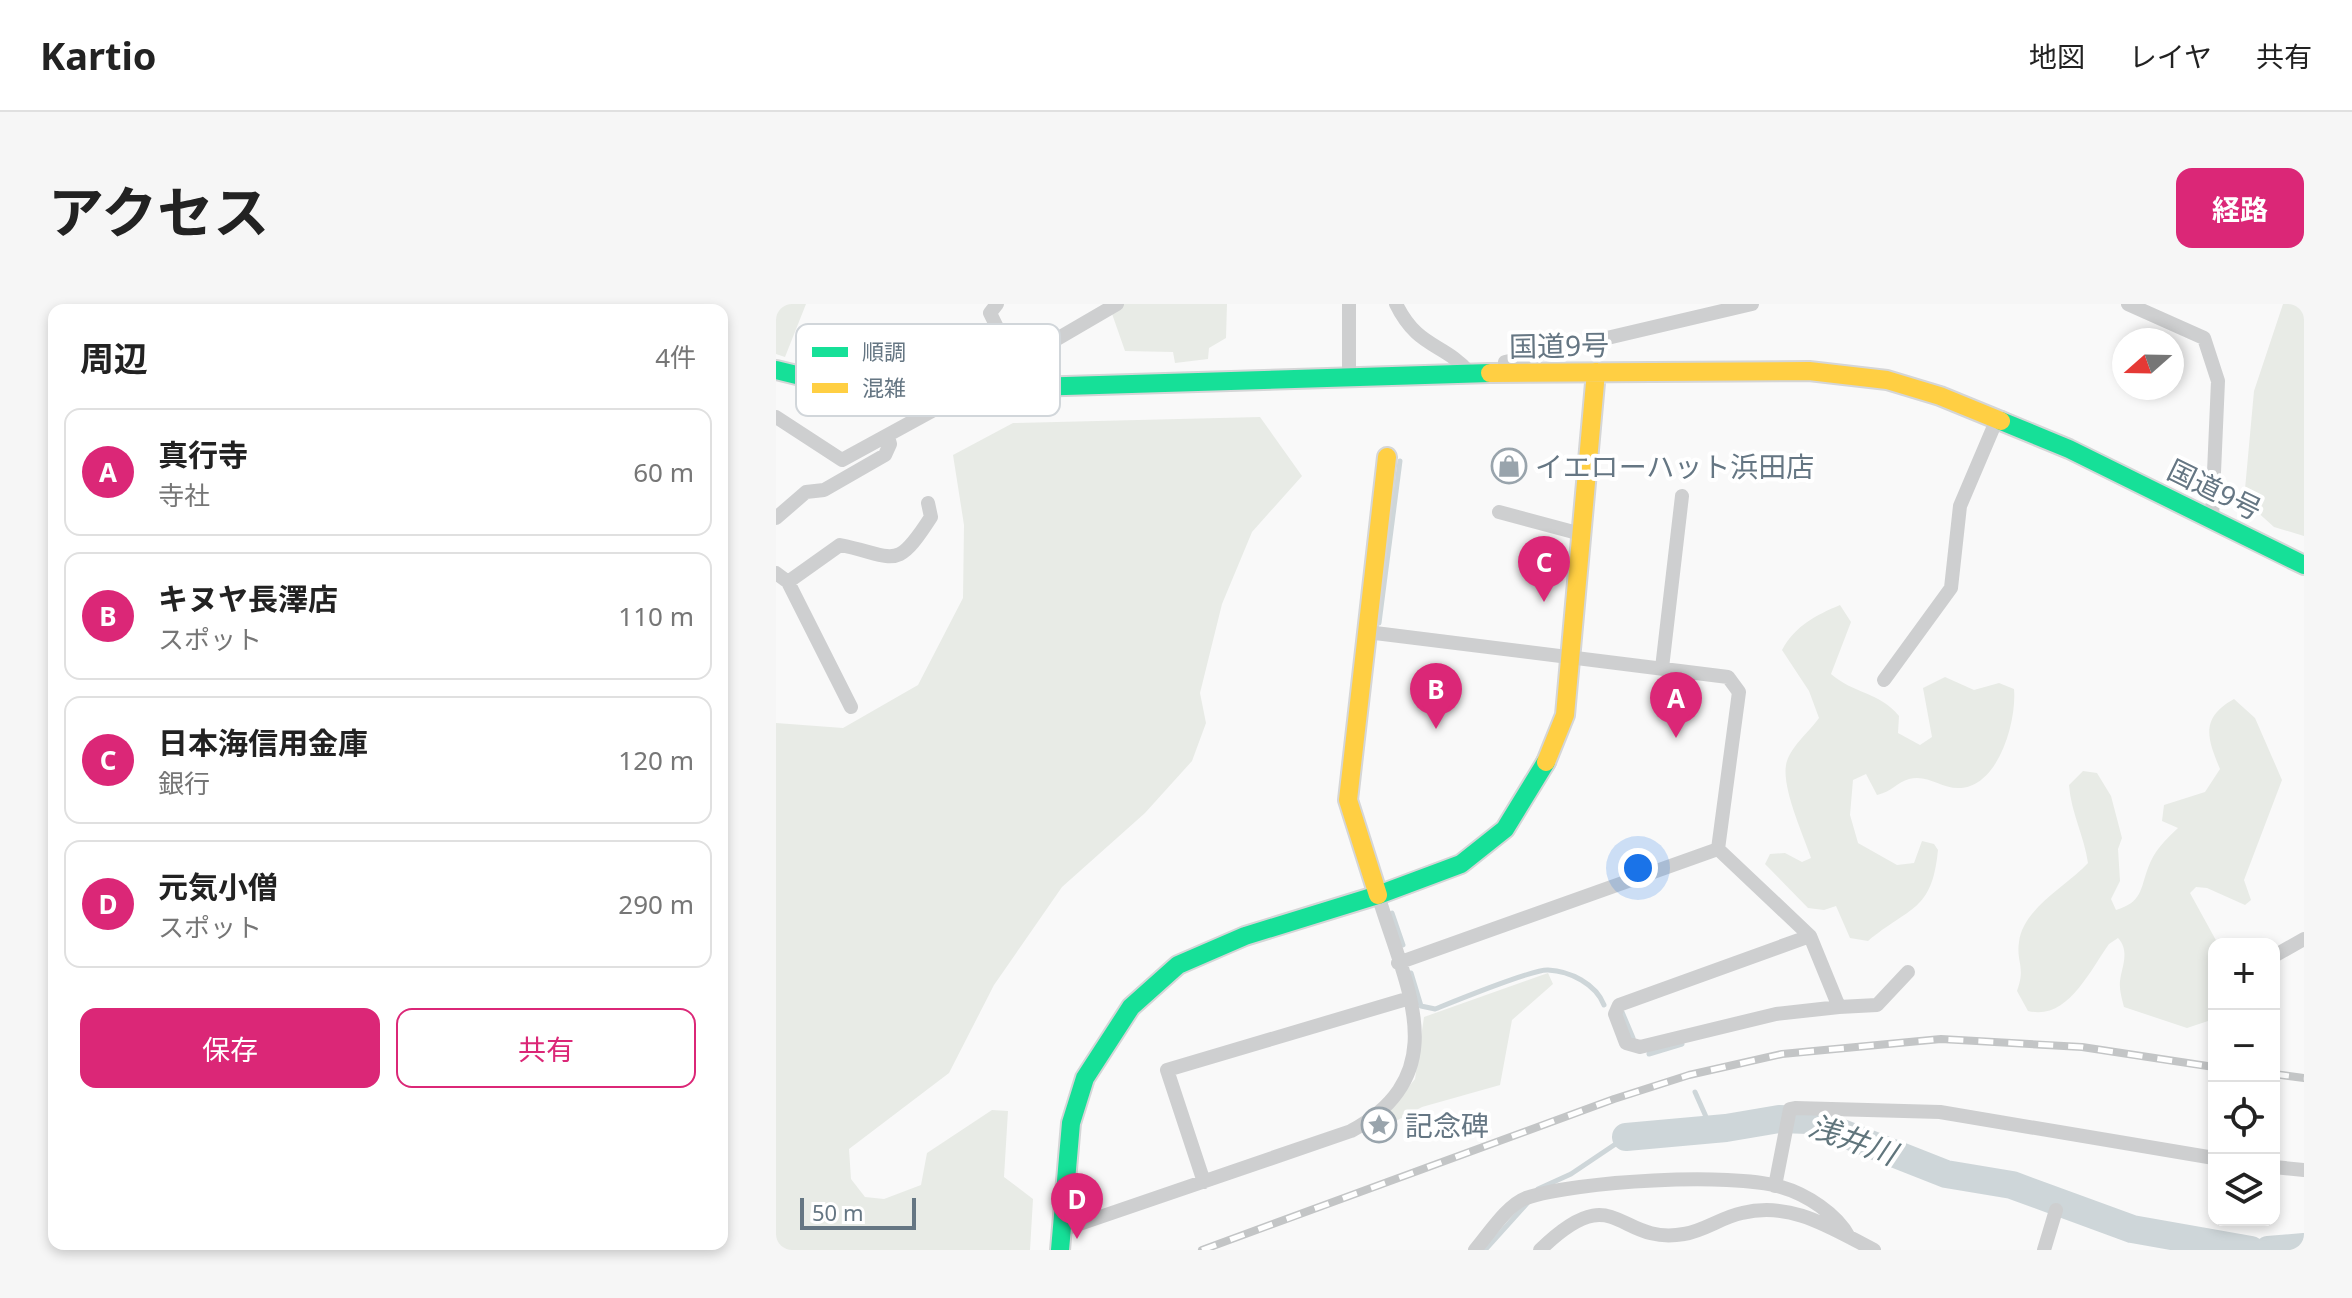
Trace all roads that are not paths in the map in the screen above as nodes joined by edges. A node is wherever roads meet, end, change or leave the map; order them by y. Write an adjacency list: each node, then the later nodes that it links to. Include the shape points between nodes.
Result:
1 (997, 304): 7 (street, via 990,313)
2 (1117, 304): 8 (street)
3 (1349, 304): 15 (street)
4 (1396, 304): 13 (street, via 1409,328 1438,351 1455,355)
5 (1750, 304): 9 (street)
6 (2128, 304): 26 (street, via 2204,338 2213,359 2218,381)
7 (995, 324)
8 (1060, 338)
9 (1598, 340): 10 (street); 12 (street)
10 (1505, 362)
11 (776, 370): 14 (main road, 国道9号)
12 (1596, 372): 13 (main road, 国道9号); 19 (main road, 国道9号, via 1809,371 1887,380); 27 (main road)
13 (1471, 373): 15 (main road, 国道9号)
14 (796, 375)
15 (1349, 377): 16 (main road, 国道9号)
16 (1060, 385)
17 (924, 416): 20 (street)
18 (776, 417): 20 (street, via 842,460)
19 (1997, 419): 26 (main road, 国道9号); 33 (street, via 1960,506 1951,588)
20 (888, 437): 25 (street, via 885,455 824,490 806,492)
21 (1387, 457): 30 (main road)
22 (1682, 496): 32 (street)
23 (928, 503): 29 (street, via 931,517 911,547 898,554 886,559 840,545)
24 (1499, 512): 27 (street)
25 (776, 518)
26 (2212, 518): 28 (main road, 国道9号)
27 (1581, 534): 31 (main road)
28 (2304, 565)
29 (782, 577): 34 (street)
30 (1367, 632): 31 (street); 36 (main road, via 1348,800)
31 (1572, 656): 32 (street); 36 (main road, via 1565,715 1539,778 1505,829 1461,864)
32 (1662, 668): 35 (street, via 1728,677 1739,692)
33 (1884, 680)
34 (851, 707)
35 (1718, 849): 37 (street); 40 (street)
36 (1378, 895): 40 (street); 51 (main road, via 1245,936 1178,965 1131,1007 1085,1078 1071,1123)
37 (1810, 936): 43 (street); 43 (street, via 1619,1005 1615,1014 1626,1043 1640,1047 1776,1014)
38 (2304, 939): 39 (street)
39 (2280, 953)
40 (1398, 963): 42 (street)
41 (1908, 972): 43 (street, via 1877,1005)
42 (1410, 998): 47 (street, via 1415,1018 1411,1071 1376,1117 1351,1131); 47 (street, via 1167,1070)
43 (1839, 1007)
44 (2208, 1157): 48 (street, via 1940,1112 1795,1108 1790,1109)
45 (2280, 1168): 46 (street)
46 (2304, 1170)
47 (1204, 1182): 51 (street)
48 (1775, 1186): 50 (street, via 1821,1208); 52 (street, via 1650,1180 1542,1195 1524,1199)
49 (2056, 1210): 55 (street)
50 (1849, 1237): 53 (street, via 1797,1211 1742,1213 1684,1235 1649,1232 1603,1214 1576,1219); 54 (street)
51 (1061, 1239)
52 (1475, 1250)
53 (1540, 1250)
54 (1874, 1250)
55 (2044, 1250)

